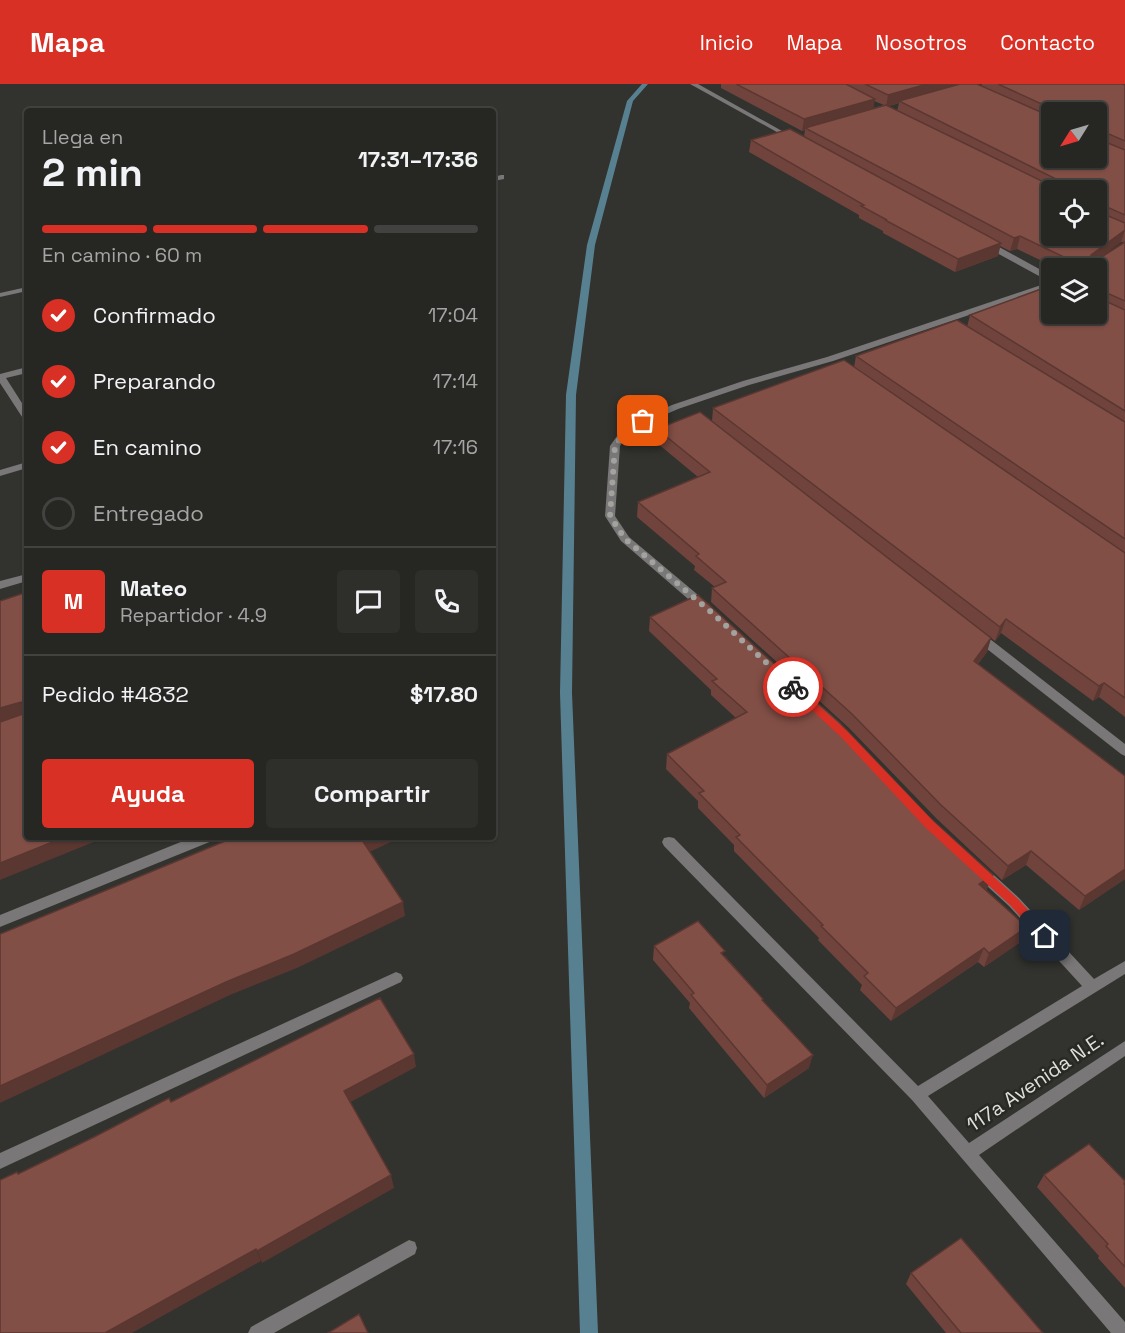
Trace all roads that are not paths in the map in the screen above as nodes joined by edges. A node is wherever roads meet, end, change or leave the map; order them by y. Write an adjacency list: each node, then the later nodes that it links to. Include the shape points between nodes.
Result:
1 (693, 84): 2 (street, via 792,138)
2 (803, 140)
3 (979, 240): 4 (street)
4 (1041, 274)
5 (1041, 289): 8 (street)
6 (24, 290): 7 (street)
7 (0, 296)
8 (943, 320): 9 (street); 10 (street)
9 (953, 326)
10 (830, 359): 11 (street); 14 (street)
11 (840, 366)
12 (24, 371): 13 (street)
13 (0, 377): 15 (street)
14 (675, 407): 16 (street); 21 (street, via 627,428 615,446 610,516 625,539)
15 (24, 413)
16 (690, 414)
17 (24, 466): 18 (street)
18 (0, 472)
19 (24, 578): 20 (street)
20 (0, 585)
21 (720, 620)
22 (967, 628): 23 (street)
23 (1125, 751)
24 (200, 840): 27 (street)
25 (669, 842): 32 (street)
26 (972, 864): 30 (street, via 1014,902)
27 (0, 921)
28 (1125, 967): 30 (street)
29 (396, 978): 34 (street)
30 (1092, 987): 32 (street)
31 (1125, 1048): 33 (street, 117a Avenida N.E.)
32 (917, 1095): 33 (street)
33 (969, 1152): 37 (street)
34 (0, 1161)
35 (409, 1248): 36 (street)
36 (257, 1333)
37 (1123, 1333)

